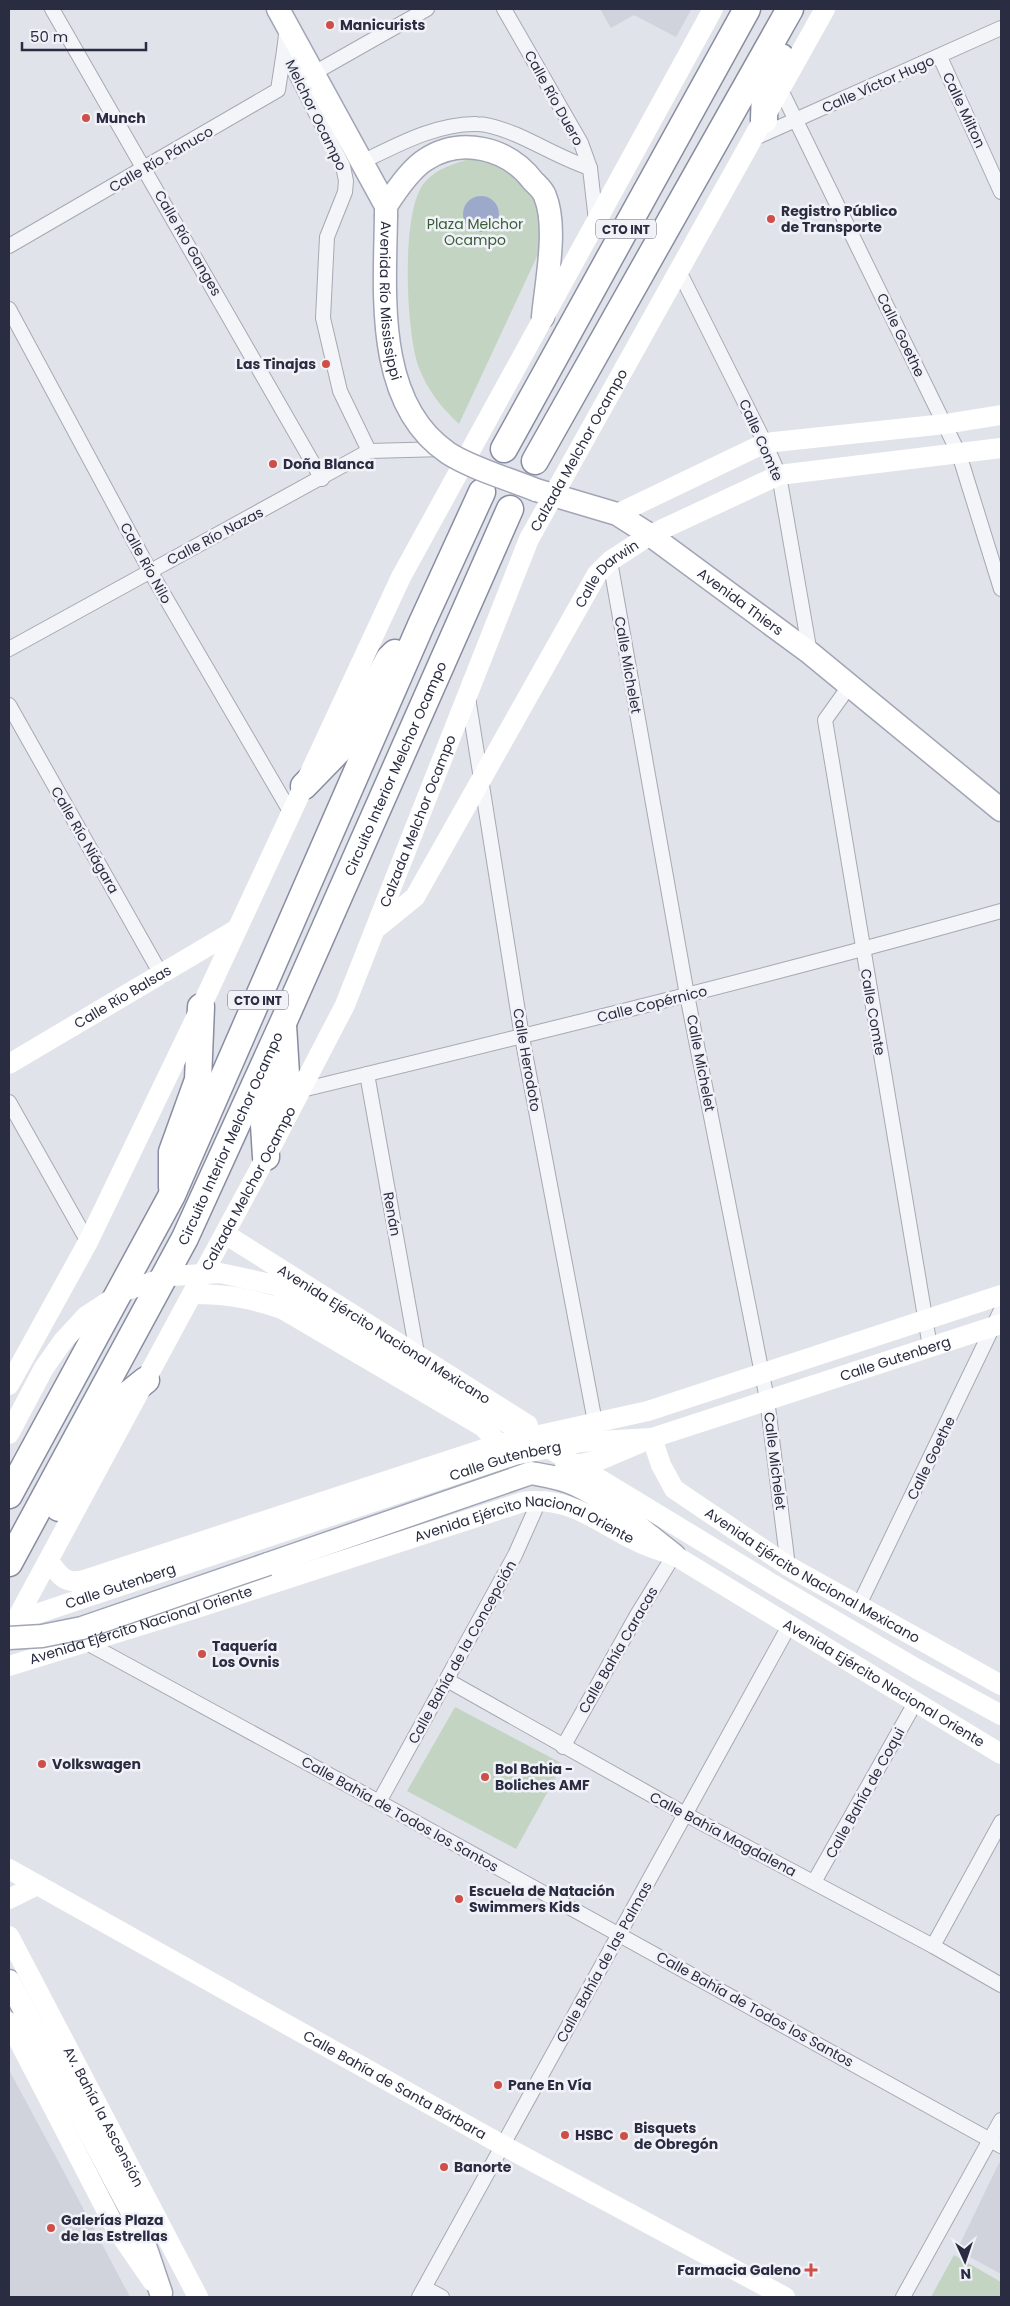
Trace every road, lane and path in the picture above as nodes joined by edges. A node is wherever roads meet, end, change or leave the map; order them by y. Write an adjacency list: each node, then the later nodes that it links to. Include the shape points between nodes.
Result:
1 (52, 9): 18 (street, Calle Río Ganges)
2 (427, 9): 13 (street)
3 (504, 9): 19 (street, Calle Río Duero, via 581,143)
4 (713, 9): 22 (main road, CTO INT)
5 (746, 9): 32 (highway, CTO INT)
6 (790, 9): 36 (highway, CTO INT)
7 (806, 9): 16 (highway, via 766,88)
8 (825, 9): 14 (main road, Calzada Melchor Ocampo)
9 (283, 17): 11 (street, Melchor Ocampo); 13 (main road, Avenida Río Mississippi)
10 (1001, 28): 12 (street, Calle Víctor Hugo)
11 (284, 50): 18 (street, Calle Río Pánuco, via 278,90); 33 (street, Melchor Ocampo, via 343,166 345,192 327,236 323,318 340,391)
12 (940, 56): 15 (street, Calle Víctor Hugo); 20 (street, Calle Milton)
13 (314, 72): 17 (main road, Avenida Río Mississippi)
14 (781, 90): 15 (street, Calle Goethe); 16 (main road, Calzada Melchor Ocampo)
15 (794, 120): 16 (street, Calle Víctor Hugo); 28 (street, Calle Goethe)
16 (759, 129): 24 (main road, Calzada Melchor Ocampo)
17 (362, 162): 19 (street, via 418,136 456,125 479,124 517,135); 21 (main road, Avenida Río Mississippi)
18 (145, 168): 23 (street, Calle Río Pánuco); 38 (street, Calle Río Ganges)
19 (590, 168): 22 (street, Calle Río Duero)
20 (1001, 192)
21 (386, 211): 26 (main road, via 397,189 424,160 454,148 491,150 510,158 525,170 544,195 552,222); 34 (main road, Avenida Río Mississippi, bridge, via 384,306 392,364 407,405 437,445)
22 (596, 221): 26 (main road, CTO INT)
23 (9, 246)
24 (679, 270): 29 (street, Calle Comte); 40 (main road, Calzada Melchor Ocampo)
25 (9, 309): 45 (street, Calle Río Nilo)
26 (543, 317): 30 (main road, CTO INT)
27 (1001, 414): 28 (main road)
28 (945, 424): 29 (main road); 35 (street, Calle Goethe)
29 (765, 443): 37 (street, Calle Comte); 42 (main road)
30 (471, 448): 33 (street); 54 (main road, CTO INT, via 400,577)
31 (1001, 448): 35 (main road, Calle Darwin)
32 (504, 449)
33 (369, 451): 38 (street, Calle Río Nazas)
34 (447, 452): 40 (main road, Avenida Thiers, bridge)
35 (958, 454): 37 (main road, Calle Darwin); 46 (street, Calle Goethe)
36 (535, 461)
37 (779, 475): 43 (main road, Calle Darwin); 49 (street, Calle Comte)
38 (322, 479): 45 (street, Calle Río Nazas)
39 (482, 492): 47 (highway, Circuito Interior Melchor Ocampo / CTO INT)
40 (544, 493): 42 (main road, Avenida Thiers); 51 (main road, Calzada Melchor Ocampo)
41 (510, 509): 64 (highway, Circuito Interior Melchor Ocampo / CTO INT)
42 (618, 514): 43 (main road, Avenida Thiers)
43 (650, 535): 44 (main road, Calle Darwin); 49 (main road, Avenida Thiers)
44 (610, 561): 53 (main road, Calle Darwin, via 598,574); 62 (street, Calle Michelet)
45 (150, 571): 48 (street, Calle Río Nazas); 56 (street, Calle Río Nilo)
46 (1001, 590)
47 (421, 625): 54 (highway, via 389,659 338,750); 71 (highway, Circuito Interior Melchor Ocampo / CTO INT)
48 (9, 649)
49 (810, 652): 50 (main road, Avenida Thiers)
50 (850, 685): 55 (main road, Avenida Thiers); 60 (street, Calle Comte, via 825,720)
51 (468, 696): 53 (street, Calle Herodoto); 58 (main road, Calzada Melchor Ocampo)
52 (9, 705): 61 (street, Calle Río Niágara)
53 (481, 780): 58 (main road, Calle Darwin, via 416,897); 65 (street, Calle Herodoto)
54 (304, 786): 56 (main road, CTO INT)
55 (1001, 810)
56 (291, 813): 59 (main road, CTO INT)
57 (1001, 911): 60 (street, Calle Copérnico)
58 (377, 928): 68 (main road, Calzada Melchor Ocampo, via 345,1005)
59 (237, 929): 61 (main road, Calle Río Balsas); 63 (main road, CTO INT)
60 (862, 950): 62 (street, Calle Copérnico); 76 (street, Calle Comte)
61 (162, 976): 66 (main road, Calle Río Balsas)
62 (687, 995): 65 (street, Calle Copérnico); 80 (street, Calle Michelet)
63 (201, 1008): 71 (highway, via 198,1080 172,1152); 73 (main road, CTO INT)
64 (283, 1024): 70 (highway, via 286,1074 264,1125); 93 (highway, Circuito Interior Melchor Ocampo / CTO INT, via 185,1238)
65 (522, 1037): 67 (street, Calle Copérnico); 84 (street, Calle Herodoto)
66 (9, 1064)
67 (367, 1074): 68 (street, Calle Copérnico); 79 (street, Renán)
68 (302, 1090): 70 (main road, Calzada Melchor Ocampo)
69 (9, 1102): 73 (street)
70 (266, 1157): 72 (main road, Calzada Melchor Ocampo)
71 (172, 1195): 90 (highway, Circuito Interior Melchor Ocampo / CTO INT)
72 (225, 1234): 74 (main road, Calzada Melchor Ocampo); 79 (main road, Avenida Ejército Nacional Mexicano)
73 (88, 1242): 82 (main road, CTO INT)
74 (193, 1294): 81 (main road, Calzada Melchor Ocampo); 88 (main road, via 250,1298 282,1309 483,1427)
75 (1001, 1295): 76 (main road, Calle Gutenberg)
76 (927, 1318): 78 (street, Calle Comte); 80 (main road, Calle Gutenberg)
77 (999, 1320): 78 (main road, Calle Gutenberg); 97 (street, Calle Goethe)
78 (930, 1347): 83 (main road, Calle Gutenberg)
79 (417, 1353): 86 (main road, Avenida Ejército Nacional Mexicano)
80 (762, 1373): 83 (street, Calle Michelet); 84 (main road, Calle Gutenberg, via 648,1411)
81 (146, 1380): 93 (highway, via 121,1400 49,1525); 94 (main road, Calzada Melchor Ocampo)
82 (9, 1385)
83 (767, 1399): 87 (main road, Calle Gutenberg); 96 (street, Calle Michelet)
84 (595, 1422): 86 (main road, Calle Gutenberg)
85 (9, 1434): 106 (main road, bridge, via 44,1368 63,1341 86,1316 124,1291 170,1276 220,1273 275,1285 764,1579)
86 (542, 1434): 88 (main road, Calle Gutenberg)
87 (652, 1438): 89 (main road, via 600,1460); 95 (main road, Calle Gutenberg, via 582,1442 514,1455); 96 (main road, Avenida Ejército Nacional Mexicano, via 660,1465 674,1489)
88 (499, 1444): 95 (main road, Calle Gutenberg)
89 (531, 1474): 92 (main road, via 560,1478 577,1485); 100 (main road, bridge, via 82,1628 42,1636)
90 (9, 1495)
91 (540, 1499): 92 (main road, Avenida Ejército Nacional Oriente, via 570,1505 634,1540); 98 (main road, Avenida Ejército Nacional Oriente); 104 (street, Calle Bahía de la Concepción, via 515,1555)
92 (674, 1555): 99 (main road, Avenida Ejército Nacional Oriente); 107 (street, Calle Bahía Caracas)
93 (10, 1560)
94 (48, 1560): 95 (main road, Calle Gutenberg, via 61,1578 75,1582); 100 (main road, Calzada Melchor Ocampo)
95 (175, 1560): 98 (main road); 100 (main road, Calle Gutenberg)
96 (788, 1566): 97 (main road, Avenida Ejército Nacional Mexicano)
97 (859, 1605): 103 (main road, Avenida Ejército Nacional Mexicano)
98 (194, 1609): 101 (main road, Avenida Ejército Nacional Oriente)
99 (789, 1626): 105 (main road, Avenida Ejército Nacional Oriente); 110 (street, Calle Bahía de las Palmas)
100 (11, 1631)
101 (87, 1643): 102 (main road, Avenida Ejército Nacional Oriente); 109 (street, Calle Bahía de Todos los Santos)
102 (9, 1666)
103 (999, 1679)
104 (447, 1680): 107 (street, Calle Bahía Magdalena); 109 (street, Calle Bahía de la Concepción)
105 (915, 1703): 108 (main road, Avenida Ejército Nacional Oriente); 113 (street, Calle Bahía de Coqui)
106 (1001, 1715)
107 (563, 1747): 110 (street, Calle Bahía Magdalena)
108 (1001, 1754)
109 (379, 1802): 116 (street, Calle Bahía de Todos los Santos)
110 (685, 1814): 113 (street, Calle Bahía Magdalena); 116 (street, Calle Bahía de las Palmas)
111 (1001, 1822): 118 (street)
112 (9, 1869): 114 (main road, Calle Bahía de Santa Bárbara)
113 (814, 1882): 118 (street, Calle Bahía Magdalena)
114 (37, 1885): 115 (main road); 124 (main road, Calle Bahía de Santa Bárbara)
115 (9, 1899)
116 (619, 1934): 123 (street, Calle Bahía de Todos los Santos); 124 (street, Calle Bahía de las Palmas)
117 (9, 1936): 127 (main road, Av. Bahía la Ascensión)
118 (933, 1946): 120 (street, Calle Bahía Magdalena)
119 (9, 1981): 121 (main road)
120 (1001, 1985)
121 (16, 2015): 126 (main road, via 137,2222)
122 (1001, 2120): 123 (street)
123 (996, 2143): 130 (street)
124 (504, 2146): 125 (street, Calle Bahía de las Palmas); 129 (main road, Calle Bahía de Santa Bárbara)
125 (422, 2293): 128 (street)
126 (162, 2295)
127 (198, 2297)
128 (442, 2297)
129 (785, 2297)
130 (903, 2297)

